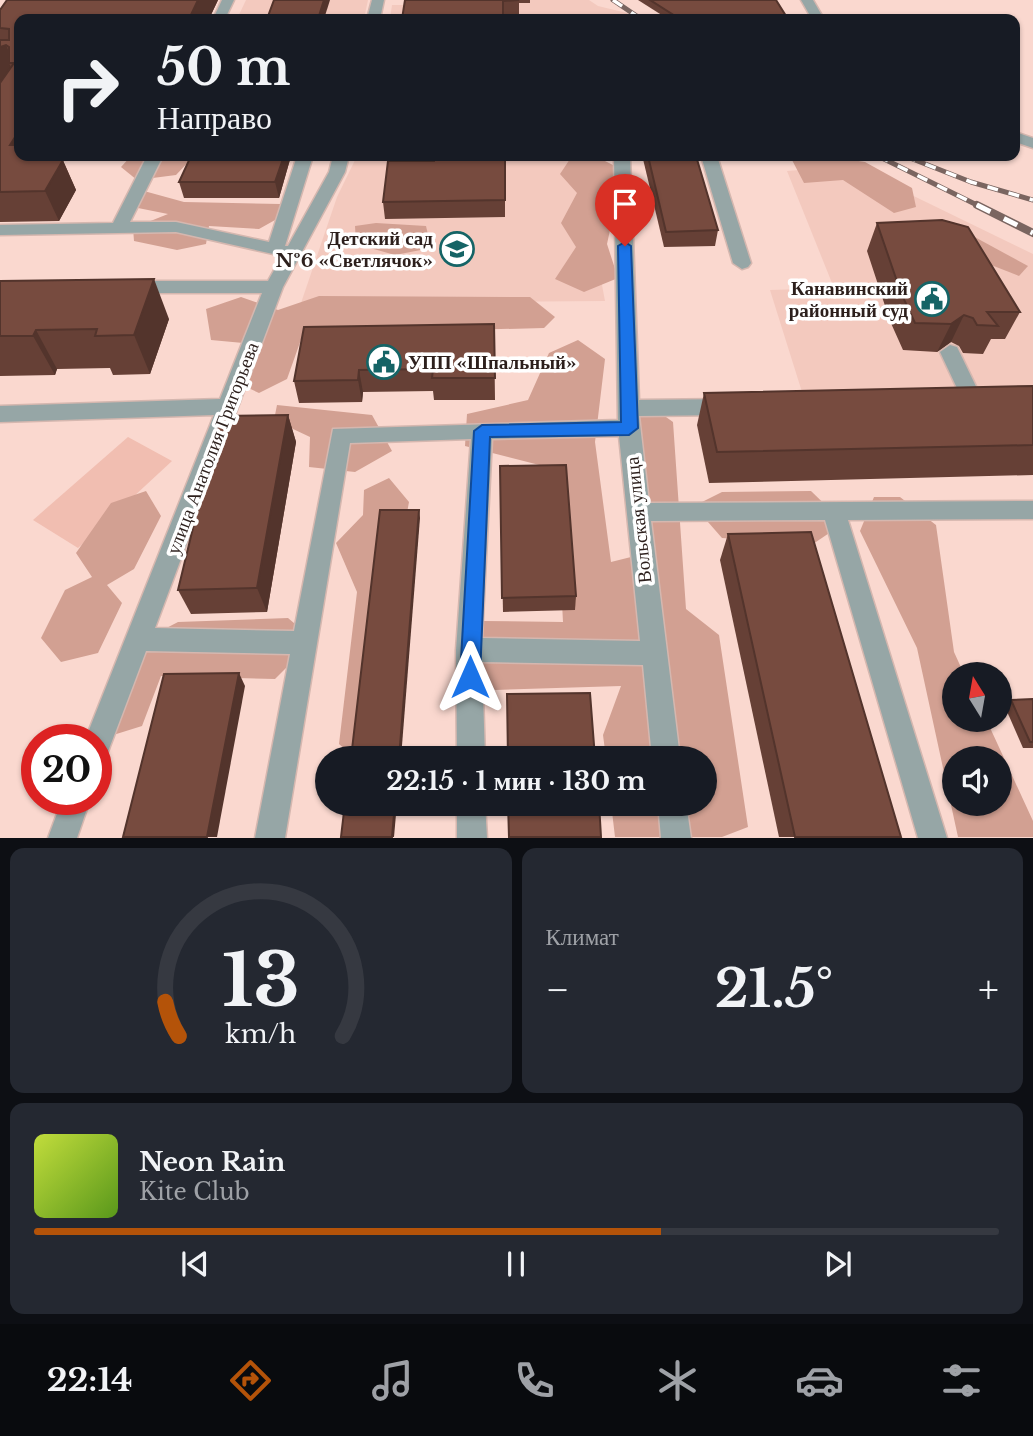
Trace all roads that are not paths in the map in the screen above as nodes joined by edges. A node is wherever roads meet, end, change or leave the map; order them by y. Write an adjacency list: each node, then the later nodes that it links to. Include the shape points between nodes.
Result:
1 (152, 161): 6 (street)
2 (304, 161): 8 (street)
3 (340, 161): 8 (street, улица Анатолия Григорьева)
4 (622, 161): 19 (street, Вольская улица)
5 (711, 161): 9 (street)
6 (119, 228): 7 (street); 8 (street, via 176,227)
7 (0, 230)
8 (284, 251): 11 (street, улица Анатолия Григорьева)
9 (742, 263)
10 (110, 286): 11 (street)
11 (274, 287): 17 (street, улица Анатолия Григорьева)
12 (950, 352): 15 (street)
13 (998, 402): 15 (street)
14 (947, 403): 15 (street)
15 (974, 403)
16 (753, 406): 19 (street)
17 (227, 407): 18 (street); 24 (street, улица Анатолия Григорьева)
18 (0, 414)
19 (629, 418): 20 (street); 23 (street, Вольская улица)
20 (482, 431): 25 (street, via 341,435); 26 (street)
21 (1033, 510): 22 (street)
22 (834, 511): 23 (street); 38 (street)
23 (637, 512): 27 (street, Вольская улица)
24 (137, 639): 25 (street); 28 (street, улица Анатолия Григорьева)
25 (304, 643): 35 (street)
26 (470, 650): 27 (street); 29 (street)
27 (652, 653): 30 (street, Вольская улица)
28 (105, 724)
29 (471, 746)
30 (664, 746)
31 (70, 815): 34 (street)
32 (471, 816): 36 (street)
33 (673, 816): 37 (street)
34 (62, 838)
35 (270, 838)
36 (472, 838)
37 (676, 838)
38 (933, 838)

